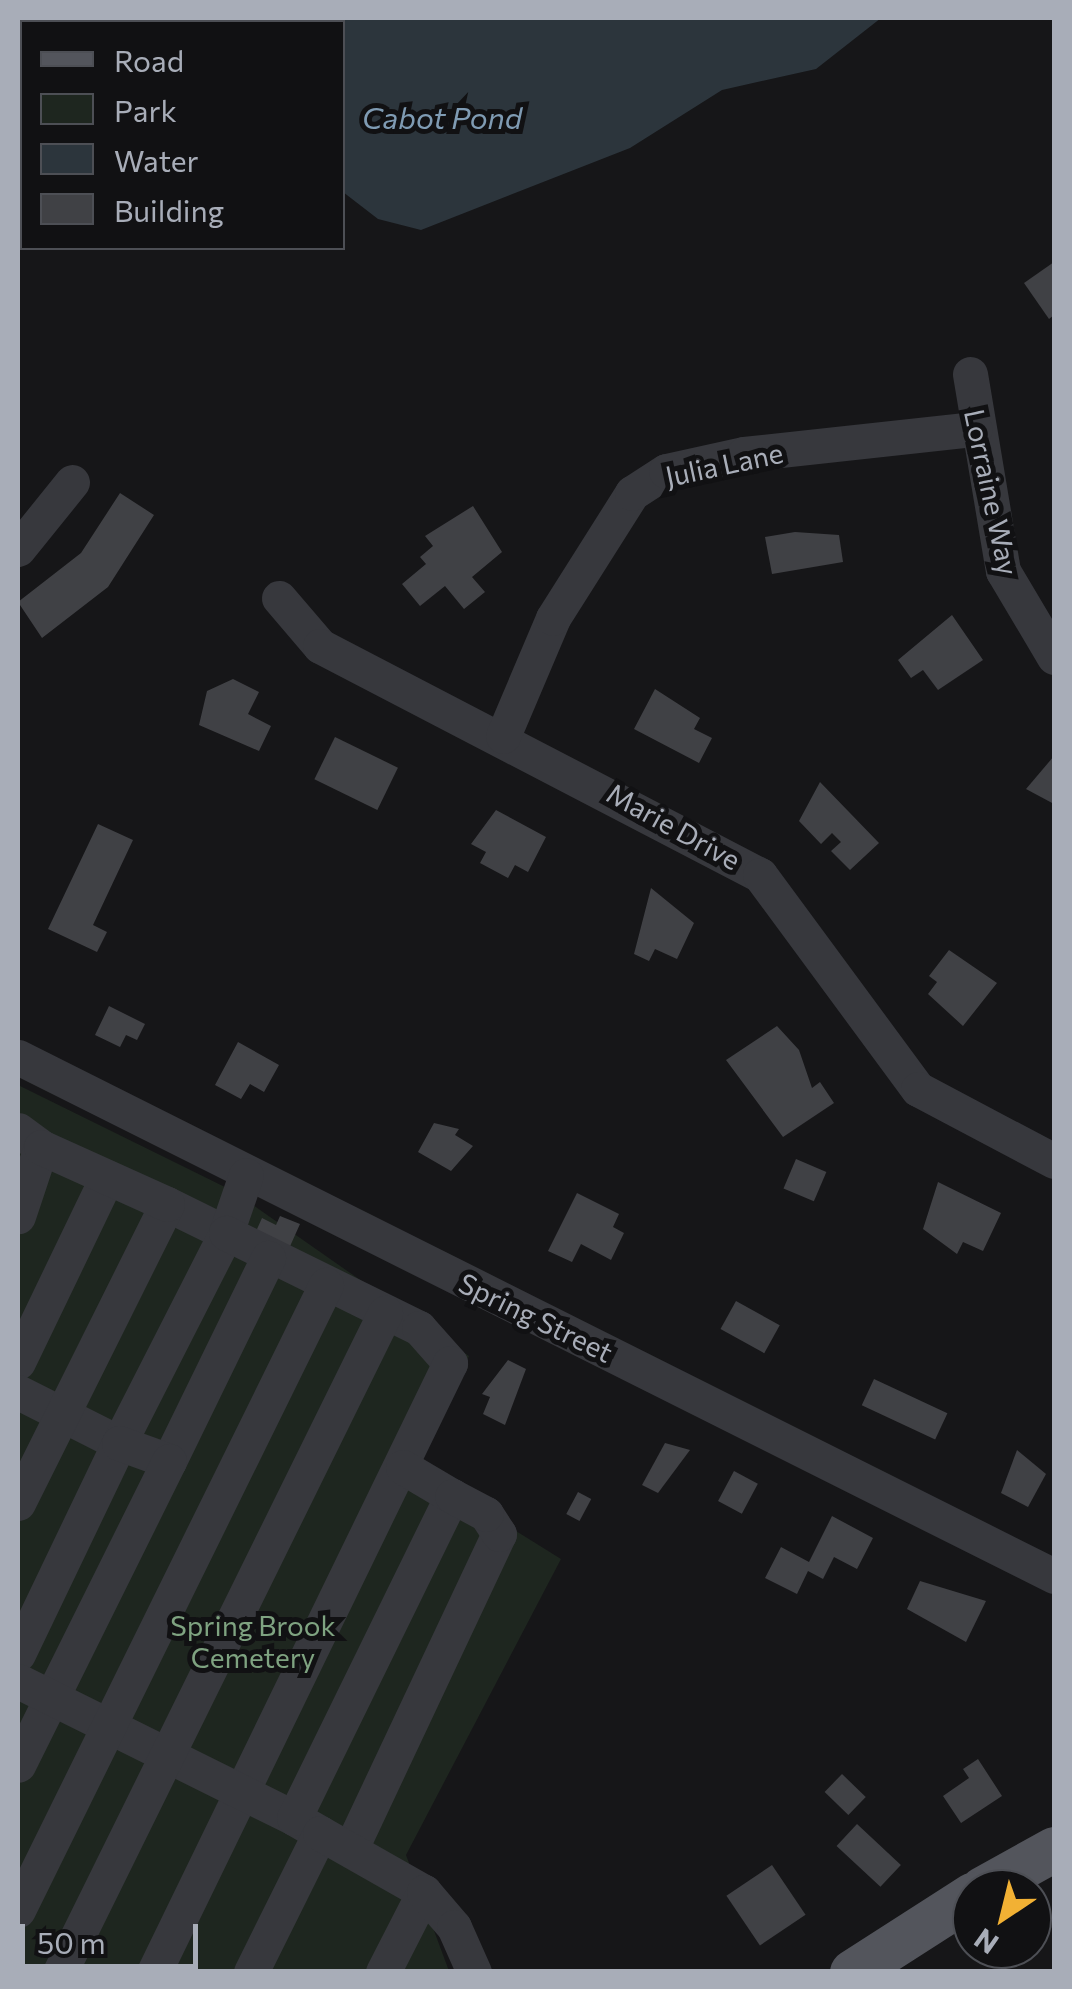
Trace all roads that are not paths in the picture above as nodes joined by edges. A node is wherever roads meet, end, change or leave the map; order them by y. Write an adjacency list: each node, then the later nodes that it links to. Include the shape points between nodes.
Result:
1 (970, 374): 2 (street, Lorraine Way)
2 (976, 429): 6 (street, Lorraine Way, via 1003,571); 7 (street, Julia Lane, via 744,454 666,471 632,493 553,618)
3 (72, 482): 4 (street)
4 (18, 549)
5 (279, 598): 7 (street, Marie Drive, via 320,646)
6 (1054, 657)
7 (503, 736): 10 (street, Marie Drive, via 760,875 918,1089)
8 (18, 1057): 11 (street, Spring Street)
9 (29, 1138): 12 (street); 14 (street)
10 (1054, 1161)
11 (246, 1175): 15 (street); 27 (street, Spring Street)
12 (107, 1177): 13 (street); 19 (street)
13 (168, 1204): 15 (street); 21 (street)
14 (18, 1216)
15 (226, 1233): 16 (street); 22 (street)
16 (268, 1258): 17 (street); 23 (street)
17 (326, 1284): 18 (street); 31 (street)
18 (385, 1313): 24 (street, via 437,1338 450,1362); 32 (street)
19 (18, 1362)
20 (18, 1392): 21 (street)
21 (62, 1414): 22 (street); 26 (street)
22 (119, 1442): 23 (street); 28 (street)
23 (169, 1461): 30 (street)
24 (403, 1467): 25 (street); 34 (street)
25 (452, 1496): 35 (street); 35 (street, via 486,1514 500,1534)
26 (18, 1502)
27 (1054, 1576)
28 (18, 1654)
29 (18, 1682): 30 (street)
30 (49, 1698): 31 (street); 33 (street)
31 (108, 1727): 32 (street); 40 (street)
32 (166, 1754): 34 (street); 41 (street)
33 (18, 1765)
34 (240, 1790): 35 (street); 42 (street)
35 (322, 1832): 38 (street); 43 (street)
36 (1054, 1849): 37 (main road)
37 (1018, 1869)
38 (424, 1892): 44 (street); 45 (street, via 454,1927)
39 (952, 1909): 46 (main road)
40 (18, 1910)
41 (60, 1972)
42 (154, 1972)
43 (251, 1972)
44 (383, 1972)
45 (474, 1972)
46 (852, 1972)

